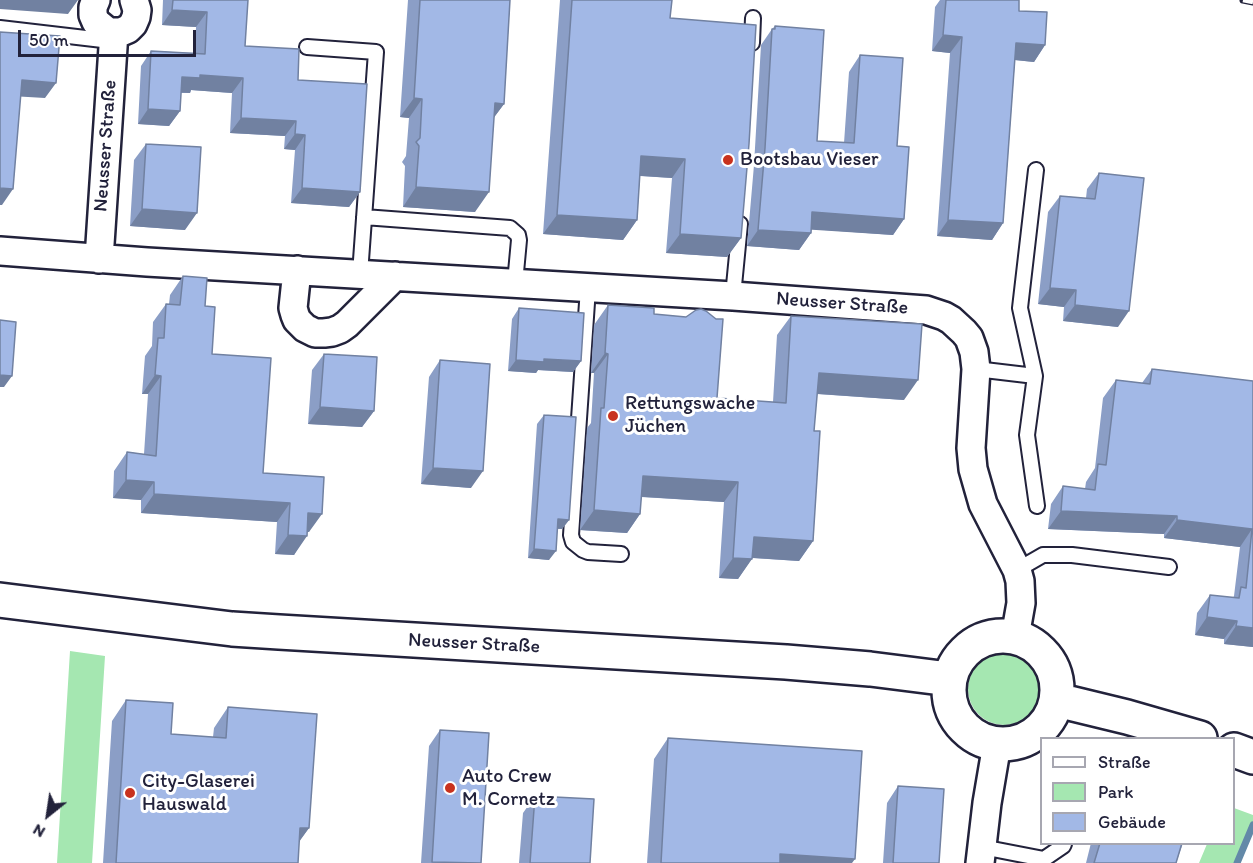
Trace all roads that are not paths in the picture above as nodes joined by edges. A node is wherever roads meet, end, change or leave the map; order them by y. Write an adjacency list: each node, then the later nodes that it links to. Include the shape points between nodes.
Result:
1 (96, 0): 5 (street, via 96,22)
2 (134, 0): 5 (street, via 137,10 133,24)
3 (753, 18): 7 (lane)
4 (0, 28): 5 (lane)
5 (114, 37): 12 (street, Neusser Straße)
6 (307, 48): 10 (lane, via 376,52)
7 (751, 52)
8 (1036, 171): 20 (lane, via 1020,308)
9 (741, 208): 18 (lane)
10 (364, 217): 14 (lane); 16 (lane, via 510,228 519,240)
11 (0, 251): 12 (street, Neusser Straße)
12 (99, 259): 13 (street, Neusser Straße)
13 (297, 270): 14 (street, Neusser Straße); 15 (street, via 295,315 315,333 340,329)
14 (360, 274): 15 (street, Neusser Straße)
15 (395, 276): 16 (street, Neusser Straße)
16 (515, 284): 17 (street, Neusser Straße)
17 (588, 288): 18 (street, Neusser Straße); 22 (lane, via 571,535 575,545 588,552)
18 (734, 296): 19 (street, Neusser Straße, via 935,312 951,320 969,338)
19 (976, 369): 20 (lane); 24 (street, Neusser Straße, via 973,469 983,504)
20 (1035, 376): 21 (lane, via 1027,435)
21 (1037, 506)
22 (621, 554)
23 (1169, 567): 24 (lane, via 1043,555)
24 (1017, 570): 26 (street, Neusser Straße, via 1022,595)
25 (0, 600): 27 (main road, Neusser Straße, via 279,633 786,662)
26 (1015, 637): 27 (main road, via 987,637 972,644 955,663); 28 (main road, via 1040,650 1050,662 1056,677)
27 (950, 679): 30 (main road, via 948,693 958,722 975,737)
28 (1057, 700): 29 (main road); 30 (main road, via 1045,725 1031,737 1014,744)
29 (1196, 737)
30 (997, 744): 34 (street)
31 (1235, 751): 32 (main road)
32 (1253, 757)
33 (1063, 845): 34 (lane, via 1044,859)
34 (981, 855)

